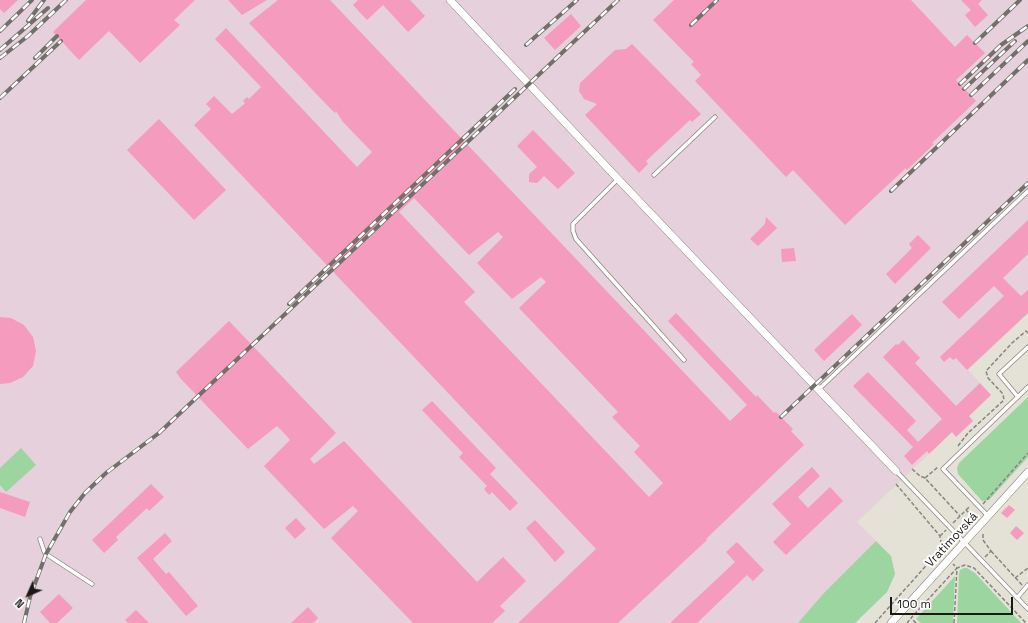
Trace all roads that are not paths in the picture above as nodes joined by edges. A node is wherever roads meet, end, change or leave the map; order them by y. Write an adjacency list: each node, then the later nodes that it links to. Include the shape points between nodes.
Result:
1 (450, 0): 4 (street)
2 (715, 117): 3 (lane)
3 (654, 175)
4 (618, 179): 7 (lane, via 573,224 572,231 576,239); 9 (street)
5 (1028, 191): 9 (lane)
6 (1028, 347): 10 (lane, via 999,374)
7 (684, 360)
8 (1028, 387): 10 (lane)
9 (818, 390): 11 (street)
10 (1018, 397): 13 (lane, via 943,469)
11 (896, 471): 15 (lane)
12 (1028, 472): 13 (street, Vratimovská)
13 (989, 517): 15 (street, Vratimovská)
14 (40, 539): 16 (lane, via 46,554)
15 (965, 543): 18 (lane); 20 (street, Vratimovská)
16 (92, 584)
17 (1026, 587): 18 (lane)
18 (1017, 598): 19 (lane)
19 (1028, 609)
20 (891, 623)

